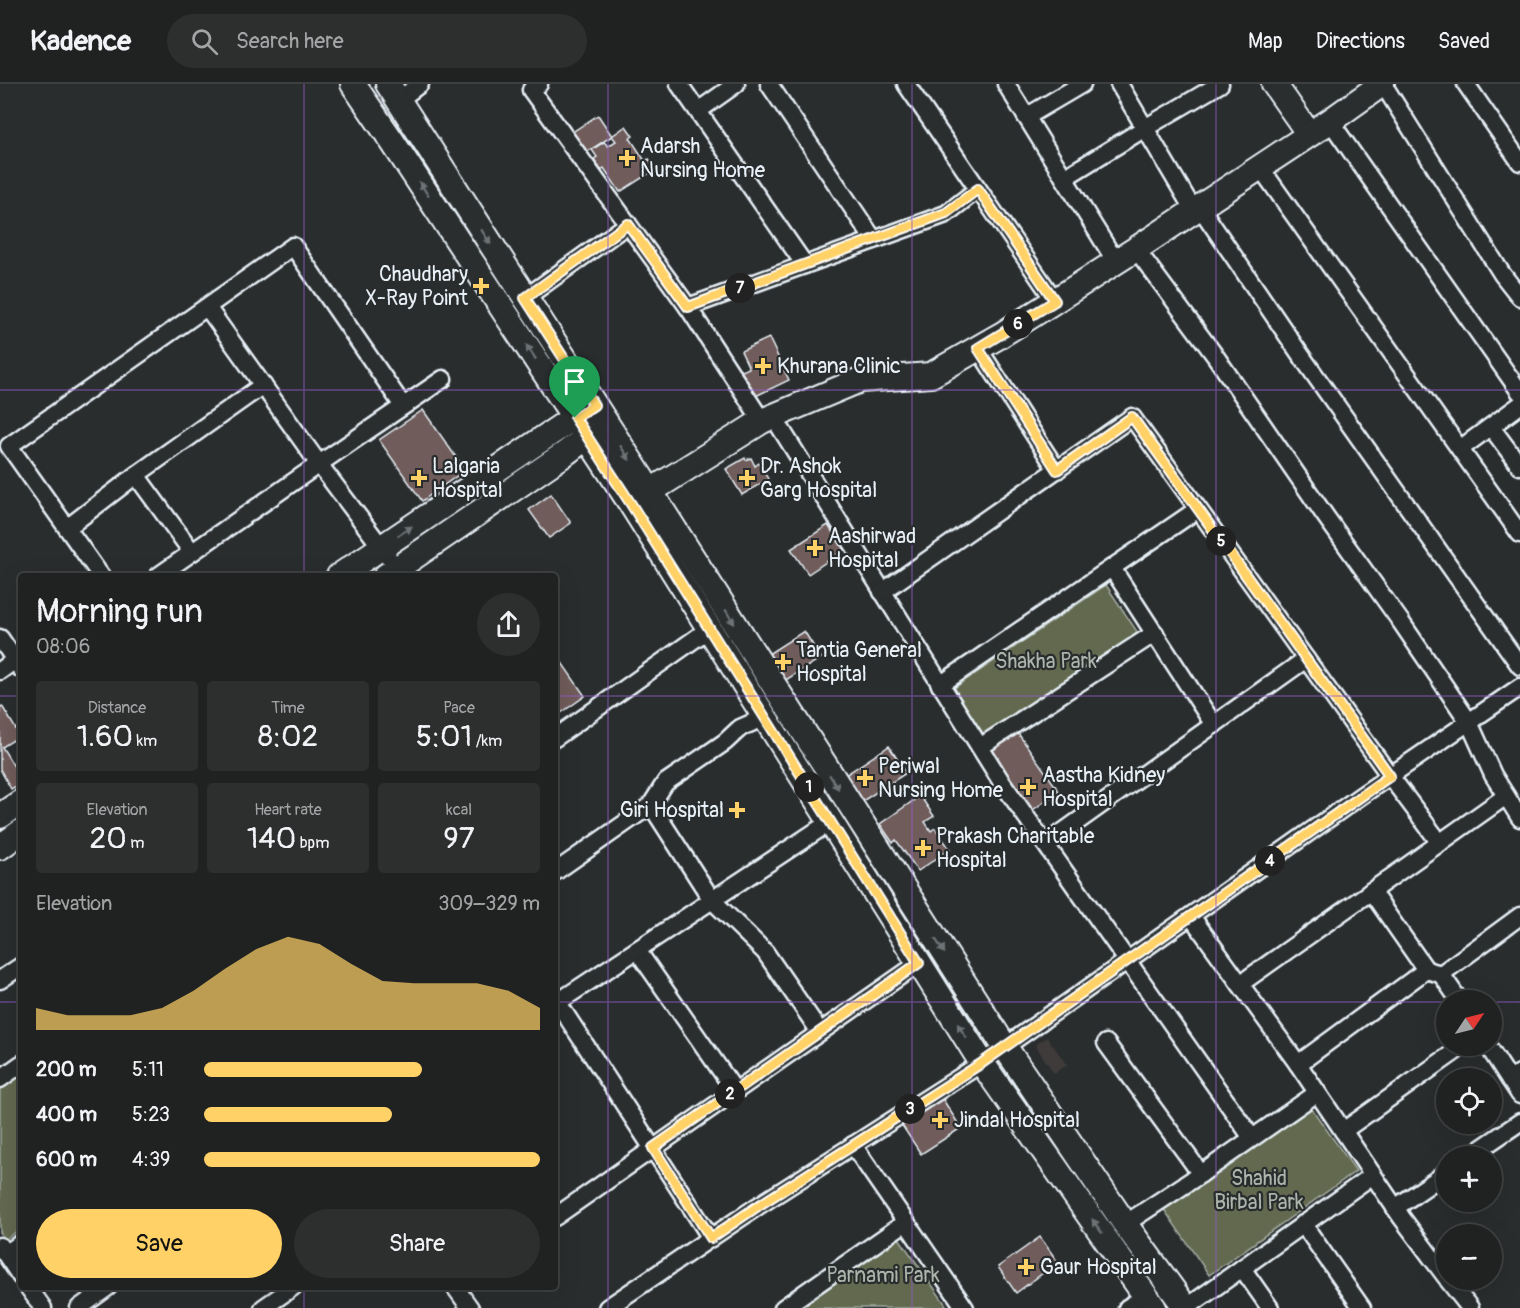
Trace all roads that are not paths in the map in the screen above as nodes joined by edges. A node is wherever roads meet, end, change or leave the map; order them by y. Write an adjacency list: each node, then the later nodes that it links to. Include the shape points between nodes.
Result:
1 (353, 84): 43 (street, one-way to 1)
2 (420, 84): 15 (street)
3 (539, 84): 26 (street, via 531,90)
4 (679, 84): 16 (street)
5 (736, 84): 16 (street)
6 (769, 84): 27 (street)
7 (906, 84): 24 (street)
8 (1006, 84): 17 (street)
9 (1082, 84): 17 (street)
10 (1119, 84): 19 (street)
11 (1220, 84): 19 (street)
12 (1274, 84): 20 (street)
13 (1383, 84): 18 (street); 31 (street)
14 (1466, 84): 21 (street)
15 (393, 92): 32 (street, one-way to 32)
16 (698, 111): 30 (street)
17 (1026, 117): 23 (street)
18 (1330, 121): 20 (street); 39 (street)
19 (1145, 128): 23 (street); 25 (street)
20 (1309, 134): 22 (street)
21 (1520, 162)
22 (1260, 167): 25 (street); 45 (street)
23 (1064, 178): 29 (street)
24 (978, 189): 27 (street, via 946,213); 33 (street)
25 (1197, 209): 28 (street); 67 (street)
26 (628, 224): 32 (street); 35 (street)
27 (874, 240): 30 (street)
28 (1136, 249): 29 (street); 72 (street, via 1216,357)
29 (1116, 262): 33 (street)
30 (805, 265): 35 (street)
31 (1520, 297)
32 (525, 298): 43 (street)
33 (1055, 301): 36 (street)
34 (207, 307): 38 (street); 41 (street, via 293,246); 52 (street, via 9,446)
35 (688, 307): 42 (street)
36 (978, 348): 42 (street, via 931,375 860,380); 48 (street)
37 (444, 379): 41 (street)
38 (263, 385): 46 (street); 49 (street)
39 (1520, 393)
40 (1520, 405): 44 (street)
41 (403, 406): 46 (street)
42 (768, 419): 50 (street); 61 (street)
43 (590, 420): 50 (street); 54 (street, one-way to 43); 57 (street)
44 (1491, 427): 45 (street); 47 (street)
45 (1460, 450): 53 (street)
46 (319, 464): 54 (street); 55 (street)
47 (1520, 466)
48 (1057, 470): 51 (street, via 1132,417); 61 (street)
49 (136, 475): 52 (street); 55 (street)
50 (641, 498): 62 (street); 104 (street, one-way to 104, via 854,813)
51 (1198, 509): 56 (street); 65 (street)
52 (67, 528): 58 (street)
53 (1520, 534)
54 (381, 547): 57 (street); 60 (street)
55 (192, 552): 59 (street)
56 (1112, 568): 63 (street); 69 (street)
57 (392, 572)
58 (99, 573)
59 (162, 573)
60 (343, 573)
61 (882, 592): 69 (street)
62 (709, 629): 71 (street); 74 (street)
63 (1155, 633): 73 (street); 75 (street)
64 (0, 638): 66 (street)
65 (1306, 659): 73 (street); 76 (street)
66 (18, 665): 68 (street)
67 (1520, 666)
68 (0, 671)
69 (940, 685): 75 (street)
70 (1520, 687): 72 (street)
71 (765, 717): 79 (street, via 740,728 665,783); 82 (street)
72 (1469, 722): 76 (street); 77 (street)
73 (1214, 725): 85 (street)
74 (558, 736)
75 (980, 747): 85 (street)
76 (1390, 776): 84 (street); 90 (street)
77 (1506, 796): 81 (street); 84 (street)
78 (18, 804): 80 (street)
79 (651, 805): 87 (street); 89 (street)
80 (0, 816)
81 (1520, 818)
82 (830, 822): 89 (street); 94 (street)
83 (18, 834): 86 (street)
84 (1440, 843): 88 (street)
85 (1046, 844): 93 (street)
86 (0, 847)
87 (558, 870)
88 (1371, 891): 96 (street); 98 (street)
89 (712, 900): 92 (street); 102 (street, via 765,952)
90 (1191, 916): 93 (street); 98 (street)
91 (1520, 916): 96 (street)
92 (637, 950): 100 (street); 112 (street)
93 (1128, 961): 104 (street); 117 (street)
94 (919, 963): 102 (street); 107 (street, one-way to 94)
95 (18, 968): 97 (street)
96 (1434, 972): 99 (street); 108 (street)
97 (0, 980)
98 (1240, 984): 108 (street)
99 (1450, 990)
100 (558, 1003)
101 (558, 1007): 120 (street)
102 (820, 1032): 112 (street)
103 (1106, 1043): 121 (street)
104 (1005, 1047): 107 (street); 127 (street)
105 (1449, 1056): 116 (street)
106 (1497, 1056): 110 (street)
107 (982, 1063): 118 (street); 140 (street, one-way to 107)
108 (1298, 1064): 113 (street)
109 (18, 1066): 111 (street)
110 (1515, 1077): 114 (street)
111 (0, 1079)
112 (735, 1091): 120 (street)
113 (1317, 1093): 116 (street); 117 (street)
114 (1520, 1095)
115 (1520, 1122): 119 (street)
116 (1343, 1131): 122 (street)
117 (1252, 1138): 121 (street)
118 (853, 1145): 126 (street); 129 (street)
119 (1485, 1146)
120 (653, 1148): 125 (street); 129 (street)
121 (1201, 1174): 127 (street)
122 (1372, 1174): 124 (street); 128 (street)
123 (1436, 1180): 124 (street)
124 (1395, 1208): 132 (street)
125 (558, 1215)
126 (906, 1222): 146 (street); 147 (street)
127 (1125, 1224): 148 (street)
128 (1303, 1224): 133 (street); 150 (street)
129 (711, 1238): 145 (street)
130 (18, 1245): 131 (street)
131 (3, 1250): 134 (street)
132 (1436, 1263)
133 (1242, 1268): 148 (street); 149 (street)
134 (18, 1272)
135 (30, 1290): 141 (street)
136 (104, 1290): 142 (street)
137 (288, 1290): 143 (street)
138 (458, 1290): 144 (street)
139 (1456, 1290): 151 (street)
140 (1142, 1304)
141 (42, 1308)
142 (79, 1308)
143 (263, 1308)
144 (470, 1308)
145 (607, 1308)
146 (783, 1308)
147 (965, 1308)
148 (1186, 1308)
149 (1270, 1308)
150 (1362, 1308)
151 (1470, 1308)

